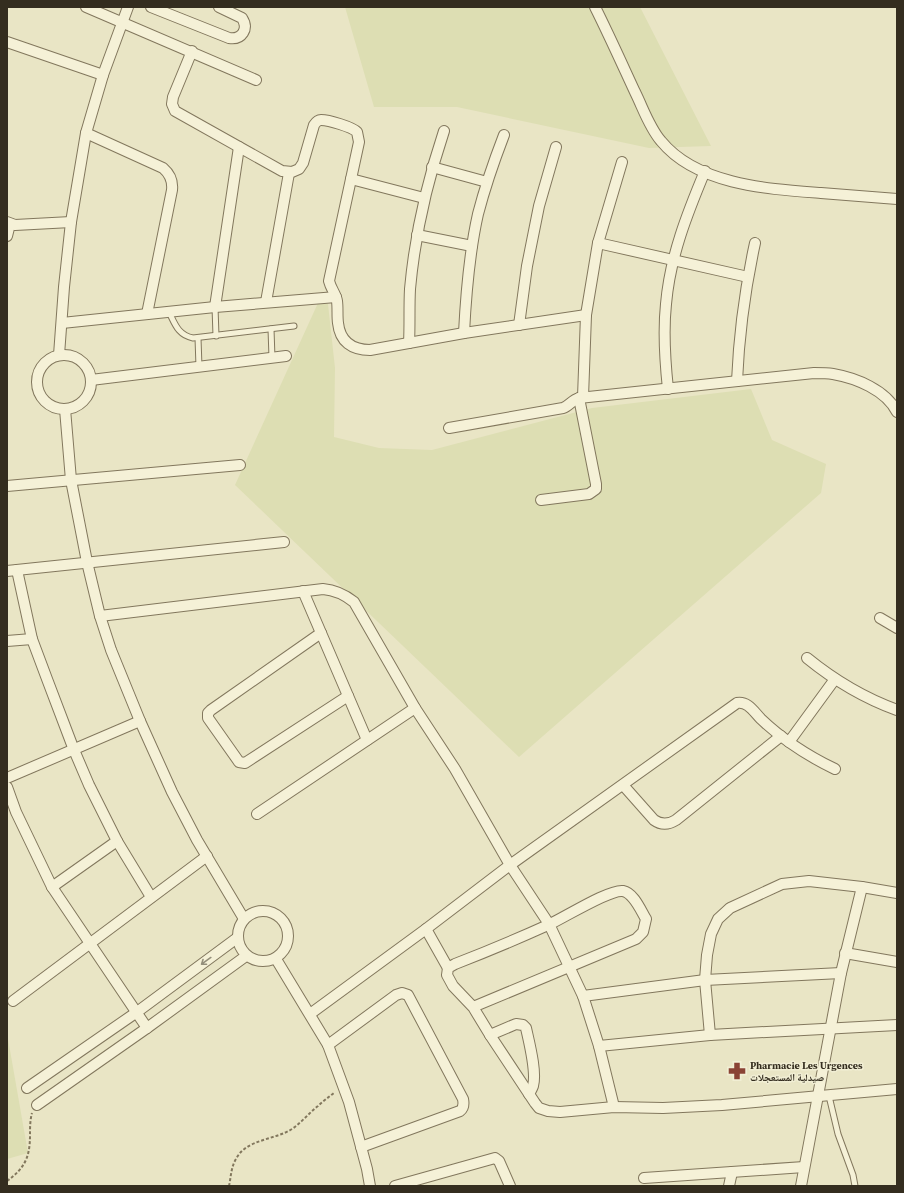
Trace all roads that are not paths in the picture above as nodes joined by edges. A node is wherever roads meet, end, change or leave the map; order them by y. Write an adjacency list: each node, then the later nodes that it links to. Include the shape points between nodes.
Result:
1 (86, 7): 6 (street)
2 (128, 7): 6 (street)
3 (151, 7): 4 (street, via 228,38 239,37 245,28 242,18)
4 (218, 7)
5 (595, 7): 18 (street, via 653,130 678,157)
6 (122, 22): 8 (street); 9 (street)
7 (7, 42): 9 (street)
8 (192, 51): 10 (street); 14 (street, via 173,97 173,107 178,113)
9 (103, 75): 12 (street)
10 (256, 80)
11 (444, 131): 17 (street)
12 (86, 133): 24 (street); 36 (street, via 163,168 172,182)
13 (504, 135): 21 (street)
14 (239, 147): 19 (street); 34 (street)
15 (556, 147): 39 (street, via 537,213)
16 (622, 162): 27 (street)
17 (432, 166): 21 (street); 22 (street)
18 (704, 171): 23 (street, via 729,180 774,189); 30 (street)
19 (289, 173): 20 (street, via 301,167 314,125 323,120 350,127 357,132 359,142); 33 (street)
20 (351, 179): 22 (street); 32 (street, via 330,276 330,286)
21 (487, 182): 29 (street)
22 (424, 198): 26 (street)
23 (897, 199)
24 (71, 222): 25 (street, via 15,225); 38 (street)
25 (8, 228)
26 (417, 235): 29 (street); 45 (street, via 410,289)
27 (598, 243): 30 (street); 37 (street)
28 (755, 243): 31 (street)
29 (472, 246): 42 (street, via 466,289)
30 (673, 260): 31 (street); 52 (street, via 665,310 664,346)
31 (748, 277): 51 (street, via 739,340)
32 (336, 297): 33 (street); 45 (street, via 340,331 348,344 354,348 370,350)
33 (266, 302): 34 (street)
34 (215, 307): 35 (street); 43 (lane)
35 (169, 312): 36 (street); 44 (lane, via 178,331 188,337)
36 (147, 314): 38 (street)
37 (586, 315): 39 (street); 53 (street)
38 (62, 323): 46 (street)
39 (519, 325): 42 (street)
40 (294, 326): 41 (lane)
41 (271, 329): 43 (lane); 48 (lane)
42 (464, 333): 45 (street)
43 (216, 336): 44 (lane)
44 (198, 338): 49 (lane)
45 (409, 343)
46 (59, 355): 50 (street, via 77,358 89,371); 54 (street, via 43,364 36,380 42,398 49,405)
47 (286, 356): 48 (street)
48 (272, 358): 49 (street)
49 (199, 367): 50 (street)
50 (91, 380): 54 (street, via 87,396 82,402)
51 (737, 381): 52 (street); 55 (street, via 814,373 832,374 872,388 886,397)
52 (668, 389): 53 (street)
53 (581, 398): 56 (street, via 573,400 563,408); 60 (street, via 596,489 589,494)
54 (65, 409): 58 (street)
55 (897, 412)
56 (449, 428)
57 (240, 465): 58 (street)
58 (71, 480): 59 (street); 62 (street)
59 (7, 486)
60 (541, 500)
61 (284, 542): 62 (street)
62 (87, 562): 63 (street); 65 (street)
63 (12, 570): 69 (street)
64 (303, 591): 65 (street); 68 (street); 74 (street, via 330,590 343,594 354,602)
65 (100, 616): 76 (street)
66 (880, 618): 67 (street)
67 (897, 628)
68 (321, 633): 73 (street); 73 (street, via 210,710 208,718 239,762 245,763)
69 (32, 639): 70 (street); 79 (street)
70 (7, 641)
71 (807, 658): 72 (street)
72 (835, 679): 75 (street); 77 (street)
73 (348, 696): 78 (street)
74 (415, 708): 78 (street); 87 (street, via 455,769)
75 (897, 710)
76 (140, 721): 79 (street); 86 (street, via 172,792)
77 (785, 739): 80 (street); 82 (street, via 747,704 737,703); 82 (street, via 673,822 664,824 654,820)
78 (367, 740): 84 (street)
79 (74, 750): 81 (street); 85 (street)
80 (835, 769)
81 (7, 778)
82 (623, 785): 87 (street)
83 (7, 787): 88 (street, via 16,812)
84 (257, 814)
85 (117, 841): 88 (street); 91 (street)
86 (207, 856): 91 (street); 92 (street)
87 (510, 865): 93 (street); 94 (street)
88 (52, 886): 96 (street)
89 (862, 887): 90 (street); 97 (street); 104 (street, via 809,881 782,884 730,908 718,919 710,934)
90 (897, 893)
91 (151, 897): 96 (street)
92 (244, 919): 95 (street, via 240,924); 99 (street, via 260,911 277,915 283,921 288,928 289,937 283,953)
93 (549, 924): 101 (street); 101 (street, via 620,891 630,894 646,919 644,932 636,939); 102 (street)
94 (426, 929): 102 (street); 109 (street)
95 (237, 938): 98 (street); 108 (street, one-way to 108)
96 (90, 943): 106 (street); 108 (street)
97 (846, 953): 100 (street); 103 (street)
98 (246, 956): 99 (street, via 260,962); 111 (street)
99 (276, 959): 109 (street)
100 (897, 962)
101 (570, 967): 105 (street); 107 (street)
102 (448, 968): 107 (street, via 453,986)
103 (841, 973): 104 (street); 112 (street)
104 (705, 980): 105 (street); 114 (street)
105 (583, 996): 116 (street)
106 (13, 1001)
107 (473, 1007): 113 (street)
108 (137, 1012): 111 (street); 117 (street)
109 (310, 1014): 115 (street)
110 (897, 1024): 112 (street)
111 (147, 1028): 122 (street)
112 (829, 1029): 114 (street); 121 (street)
113 (490, 1035): 119 (street); 119 (street, via 516,1024 526,1028 534,1077)
114 (710, 1035): 116 (street)
115 (328, 1045): 124 (street, via 344,1085); 124 (street, via 396,995 408,995 463,1098 464,1106 460,1111)
116 (599, 1046): 123 (street)
117 (27, 1088)
118 (897, 1090): 120 (street)
119 (529, 1094): 123 (street, via 534,1104 548,1111)
120 (829, 1096): 121 (street); 133 (lane)
121 (817, 1097): 123 (street, via 663,1108); 125 (street)
122 (37, 1105)
123 (614, 1106)
124 (361, 1147): 128 (street)
125 (804, 1167): 126 (street); 132 (street)
126 (732, 1172): 127 (street); 131 (street)
127 (644, 1178)
128 (370, 1186)
129 (395, 1186): 130 (street, via 495,1158 499,1161)
130 (510, 1186)
131 (729, 1186)
132 (801, 1186)
133 (855, 1186)

